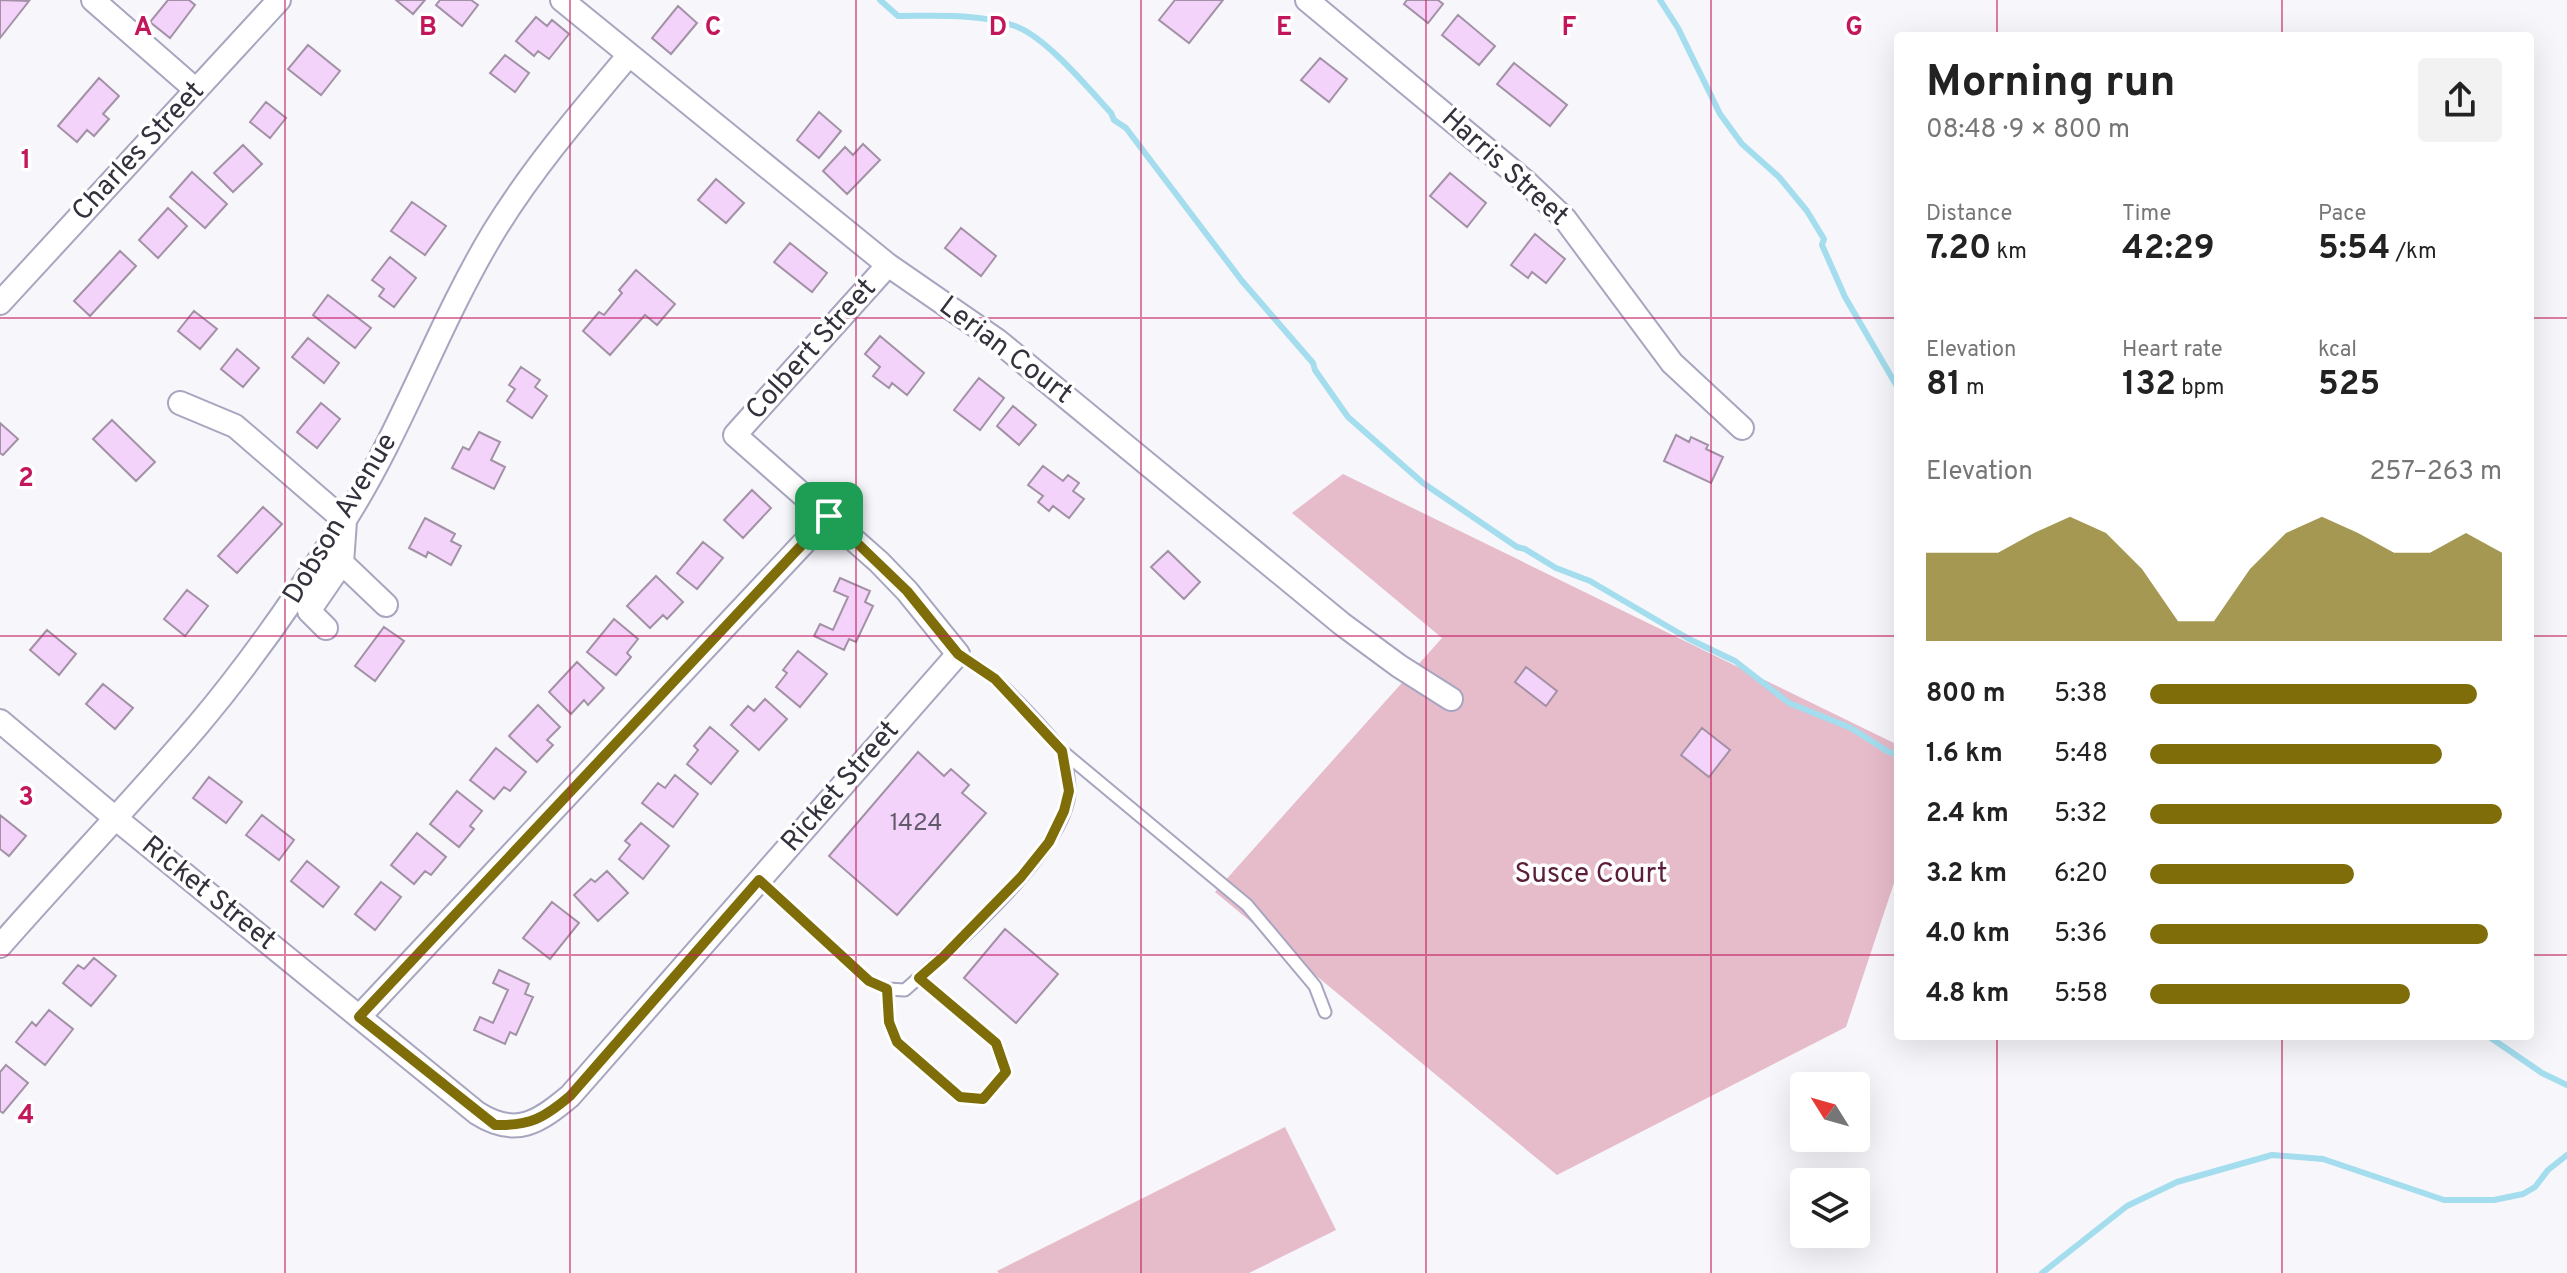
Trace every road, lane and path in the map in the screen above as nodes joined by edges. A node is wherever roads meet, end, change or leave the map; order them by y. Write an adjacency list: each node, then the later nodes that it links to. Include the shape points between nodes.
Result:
1 (93, 0): 6 (street)
2 (279, 0): 6 (street, Charles Street)
3 (562, 0): 5 (street, Lerian Court)
4 (1307, 0): 10 (street, Harris Street, via 1565,219 1672,363)
5 (629, 55): 7 (street, Lerian Court); 12 (street, Dobson Avenue, via 556,140 493,234)
6 (196, 90): 8 (street, Charles Street)
7 (888, 265): 11 (street, Colbert Street, via 735,435); 17 (street, Lerian Court, via 998,341 1342,624)
8 (0, 303)
9 (180, 403): 12 (street, via 235,426)
10 (1742, 428)
11 (829, 516): 16 (street, via 907,591); 26 (street)
12 (345, 521): 13 (street); 20 (street, Dobson Avenue, via 208,712)
13 (342, 563): 14 (street); 15 (street, via 309,611)
14 (386, 605)
15 (326, 628)
16 (958, 654): 19 (lane, via 995,679); 21 (street, Ricket Street)
17 (1451, 699)
18 (0, 721): 20 (street, Ricket Street)
19 (1062, 751): 23 (lane, via 1069,791 1049,842); 25 (lane, via 1247,905 1315,986)
20 (114, 817): 22 (street, Dobson Avenue); 26 (street, Ricket Street)
21 (759, 880): 24 (lane, via 869,981); 26 (street, Ricket Street, via 570,1096 534,1122 495,1125)
22 (0, 946)
23 (919, 978): 24 (lane, via 905,990); 24 (lane, via 996,1043 1006,1072 983,1099 960,1097 897,1042 889,1022)
24 (887, 989)
25 (1325, 1012)
26 (359, 1017)

